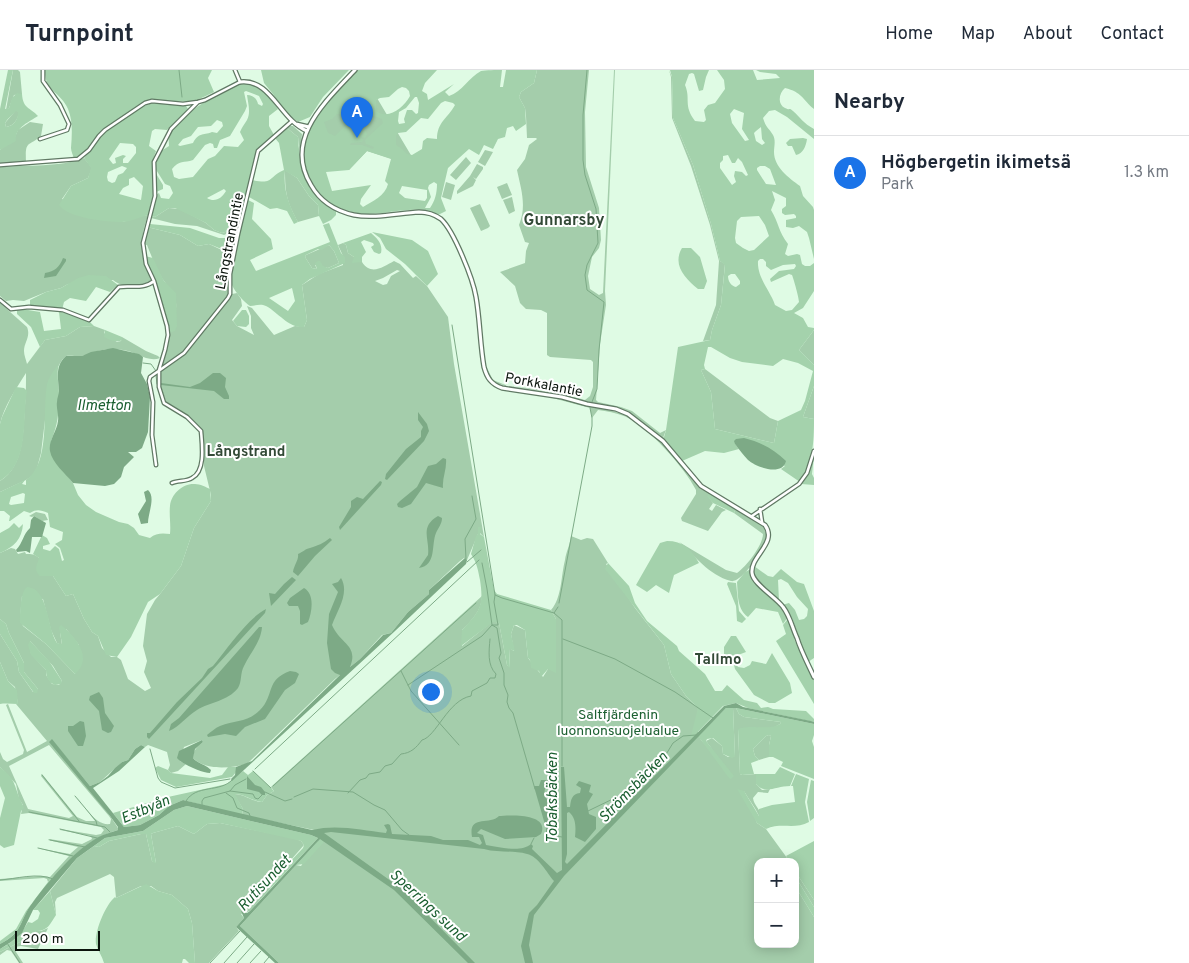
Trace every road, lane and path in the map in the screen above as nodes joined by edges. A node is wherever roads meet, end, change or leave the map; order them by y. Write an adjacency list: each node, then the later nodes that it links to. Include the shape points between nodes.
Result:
1 (43, 70): 11 (street, via 43,81 69,124 67,130)
2 (235, 70): 4 (street)
3 (355, 70): 9 (street, Porkkalantie, via 320,106)
4 (240, 82): 5 (street); 8 (street, via 252,82 263,88)
5 (198, 102): 6 (street); 7 (street)
6 (189, 103): 7 (street); 12 (street, via 152,101 137,107 105,130 78,159)
7 (191, 110): 13 (street, via 171,129 154,162 155,196 143,243 146,264)
8 (293, 123): 9 (street); 10 (street); 15 (street, Långstrandintie, via 258,151 236,242 228,298 184,353)
9 (309, 127): 10 (street, Porkkalantie)
10 (307, 131): 20 (street, Porkkalantie, via 303,151 305,172 312,188 328,204 357,215 426,212 444,223 474,289 484,367 493,384 628,414 663,441 701,486)
11 (40, 140)
12 (0, 165)
13 (154, 281): 14 (street, via 142,287 119,287 89,320 63,310 11,309); 15 (street, via 168,335)
14 (0, 300)
15 (159, 370): 17 (street, via 148,381 153,402 152,435); 18 (street, via 159,387 164,403 201,431 201,461 196,476)
16 (814, 451): 19 (street, via 807,473 799,484)
17 (156, 465)
18 (172, 483)
19 (760, 510): 20 (street); 21 (street)
20 (752, 516): 21 (street, Porkkalantie)
21 (762, 522): 22 (street, via 769,530 768,538 753,566 753,578 786,611)
22 (814, 677)

